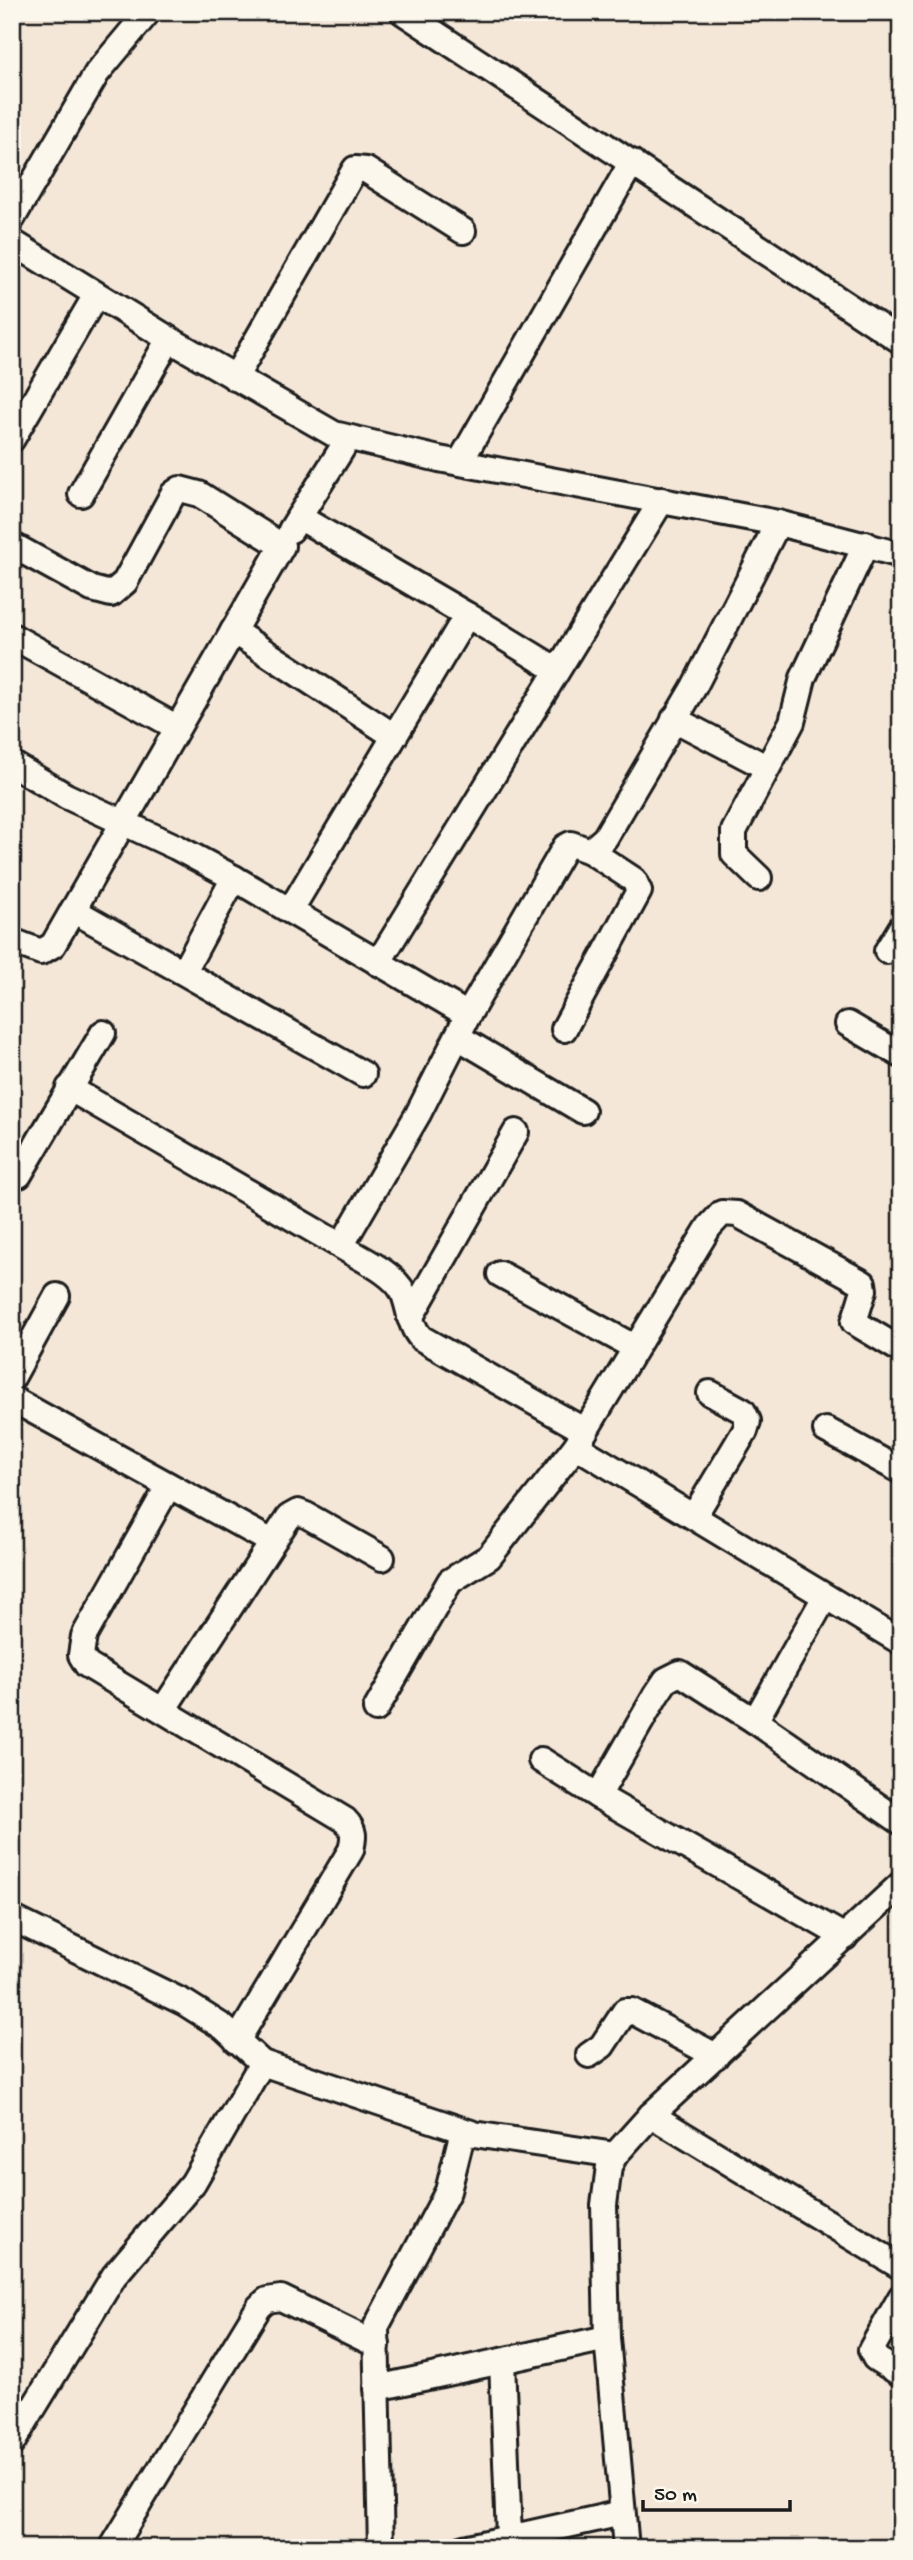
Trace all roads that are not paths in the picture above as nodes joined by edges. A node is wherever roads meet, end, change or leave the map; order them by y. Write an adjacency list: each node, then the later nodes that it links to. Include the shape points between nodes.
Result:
1 (148, 12): 4 (street, via 97,73)
2 (403, 12): 3 (street)
3 (632, 162): 9 (street); 13 (street)
4 (12, 219)
5 (463, 231): 10 (street, via 366,170 355,169)
6 (12, 243): 7 (street)
7 (96, 295): 8 (street); 11 (street)
8 (169, 339): 10 (street); 14 (street)
9 (901, 341)
10 (235, 378): 12 (street, via 322,429)
11 (12, 439)
12 (348, 439): 13 (street); 16 (street)
13 (460, 462): 15 (street)
14 (81, 494)
15 (662, 500): 17 (street); 25 (street)
16 (299, 517): 20 (street); 22 (street)
17 (778, 523): 18 (street); 26 (street)
18 (866, 544): 21 (street); 30 (street, via 803,678 792,722)
19 (12, 545): 20 (street, via 92,589 111,594 125,582 180,489 199,494)
20 (282, 546): 23 (street)
21 (901, 555)
22 (467, 615): 25 (street); 28 (street)
23 (233, 631): 27 (street); 28 (street)
24 (12, 636): 27 (street)
25 (556, 670): 40 (street)
26 (674, 719): 30 (street); 32 (street, via 605,838)
27 (176, 727): 31 (street)
28 (394, 736): 36 (street)
29 (12, 764): 31 (street)
30 (766, 767): 34 (street, via 734,831 732,846 737,860)
31 (121, 821): 33 (street); 35 (street)
32 (590, 851): 43 (street, via 565,847); 44 (street, via 634,880 639,891)
33 (234, 878): 36 (street); 41 (street)
34 (759, 878)
35 (73, 910): 38 (street, via 47,951); 41 (street)
36 (290, 911): 40 (street)
37 (901, 928): 39 (street)
38 (12, 941)
39 (887, 951)
40 (379, 963): 43 (street)
41 (184, 971): 47 (street)
42 (848, 1024): 46 (street)
43 (463, 1026): 49 (street); 52 (street)
44 (564, 1029)
45 (103, 1033): 48 (street)
46 (901, 1055)
47 (363, 1074)
48 (69, 1088): 51 (street); 52 (street)
49 (583, 1111)
50 (516, 1132): 55 (street)
51 (19, 1175)
52 (341, 1246): 55 (street, via 389,1277 402,1291)
53 (500, 1274): 56 (street)
54 (57, 1296): 58 (street)
55 (410, 1318): 62 (street, via 415,1331 436,1348)
56 (634, 1347): 57 (street, via 709,1227 728,1212 863,1283 855,1322); 62 (street)
57 (901, 1350)
58 (12, 1378)
59 (710, 1393): 65 (street, via 743,1411 748,1421)
60 (12, 1399): 64 (street)
61 (826, 1430): 63 (street)
62 (580, 1438): 65 (street); 70 (street, via 489,1557 450,1581)
63 (901, 1471)
64 (168, 1487): 66 (street); 71 (street, via 81,1644 87,1665)
65 (694, 1516): 68 (street)
66 (272, 1542): 67 (street, via 289,1517 298,1512); 71 (street)
67 (382, 1558)
68 (825, 1597): 69 (street); 72 (street)
69 (901, 1642)
70 (376, 1709)
71 (163, 1710): 79 (street, via 352,1828 351,1850)
72 (755, 1721): 74 (street, via 688,1676 673,1675 645,1711); 75 (street)
73 (541, 1760): 74 (street)
74 (598, 1796): 78 (street)
75 (901, 1822)
76 (898, 1890): 78 (street)
77 (12, 1918): 79 (street, via 185,2003)
78 (845, 1937): 81 (street)
79 (237, 2041): 82 (street)
80 (589, 2055): 81 (street, via 602,2046 625,2011 632,2011)
81 (716, 2056): 83 (street)
82 (262, 2063): 84 (street); 93 (street, via 193,2183 114,2276)
83 (652, 2115): 85 (street); 86 (street)
84 (463, 2131): 85 (street); 89 (street, via 448,2191 382,2313)
85 (615, 2155): 88 (street, via 609,2166 604,2206)
86 (901, 2267)
87 (901, 2297): 91 (street, via 871,2350)
88 (607, 2338): 90 (street); 94 (street)
89 (376, 2345): 92 (street); 96 (street, via 281,2298 267,2300)
90 (502, 2361): 92 (street); 95 (street)
91 (901, 2374)
92 (377, 2388): 97 (street)
93 (12, 2443)
94 (622, 2513): 95 (street); 99 (street)
95 (509, 2537): 98 (street)
96 (112, 2548)
97 (381, 2548)
98 (464, 2548)
99 (626, 2548)

